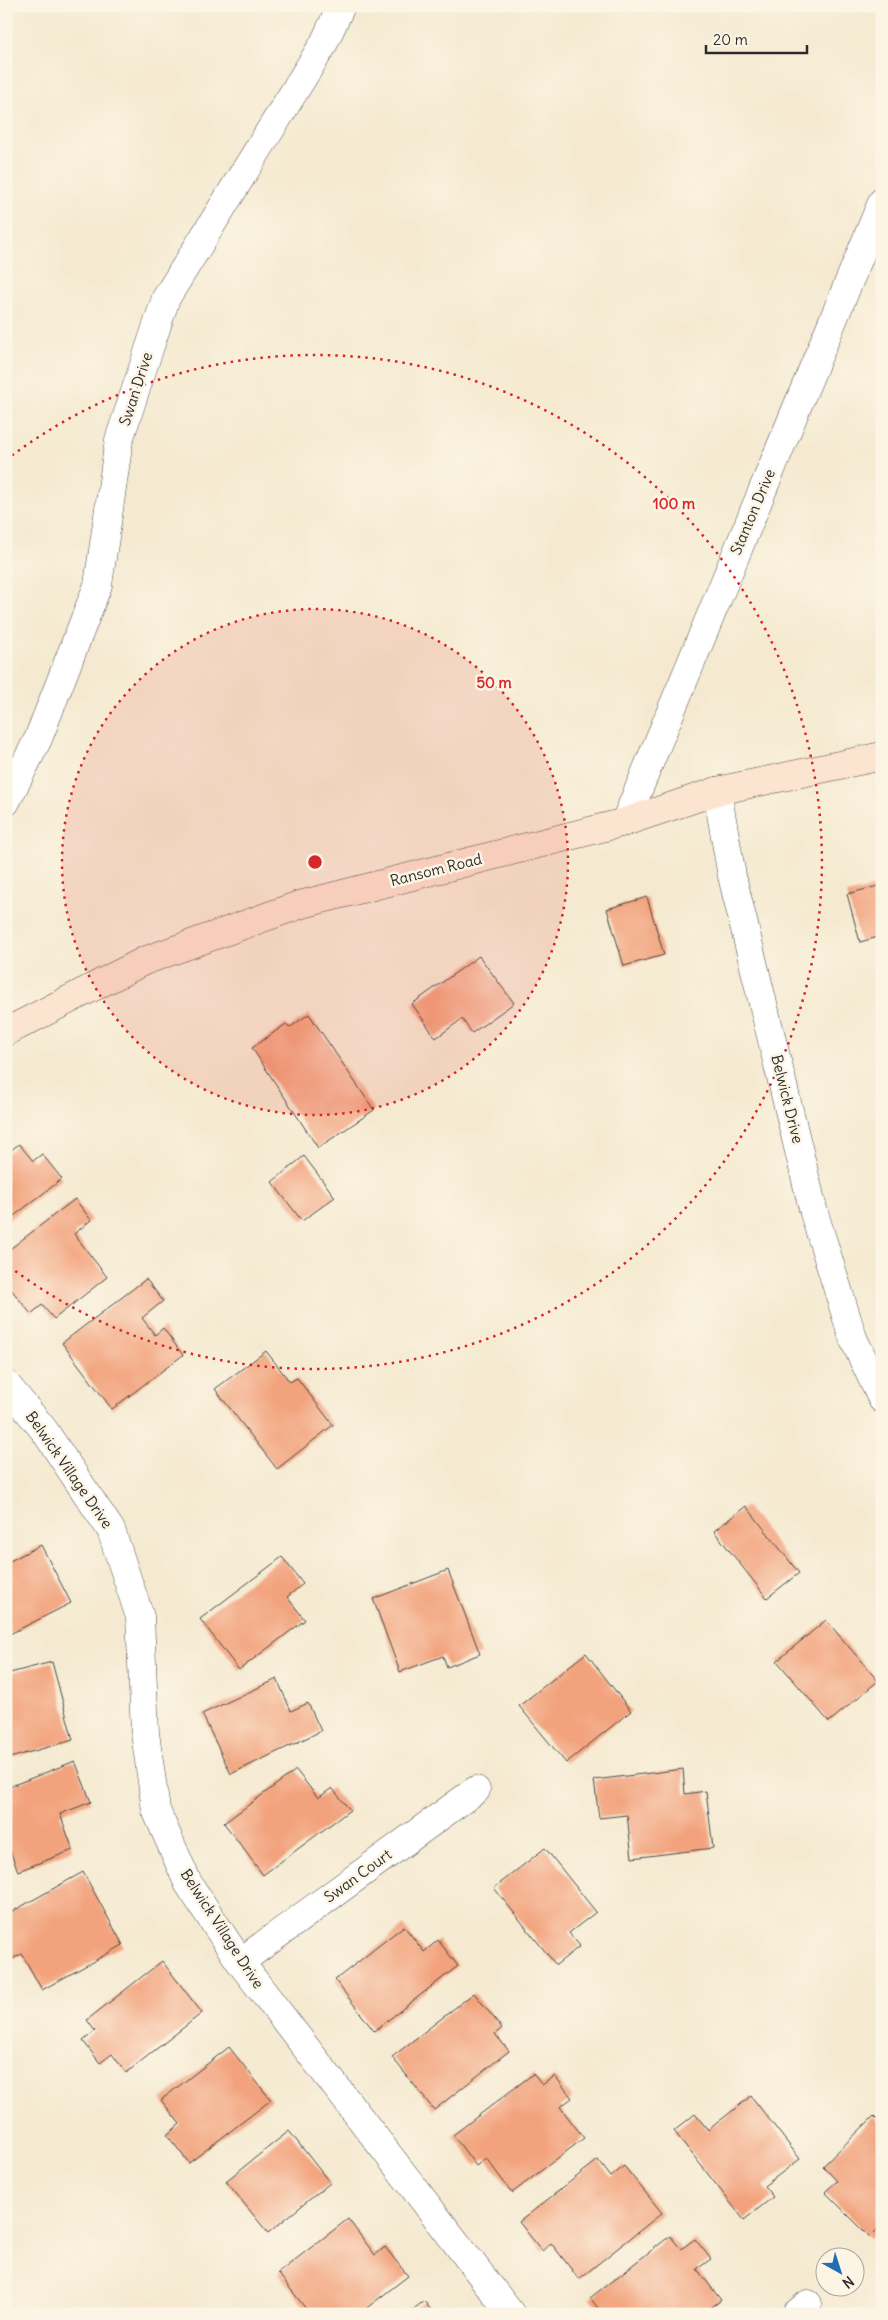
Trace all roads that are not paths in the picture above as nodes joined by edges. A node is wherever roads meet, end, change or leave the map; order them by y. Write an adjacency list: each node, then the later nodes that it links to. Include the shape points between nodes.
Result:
1 (341, 6): 5 (street, Swan Drive, via 323,45 166,298 119,440 98,585 38,739)
2 (882, 202): 6 (street, Stanton Drive)
3 (882, 756): 4 (street, Ransom Road)
4 (717, 791): 6 (street, Ransom Road); 9 (street, Belwick Drive, via 732,876 814,1213 853,1338)
5 (6, 802)
6 (625, 822): 7 (street, Ransom Road, via 300,905 144,961)
7 (6, 1032)
8 (6, 1384): 11 (street, Belwick Village Drive, via 44,1430 111,1530 140,1617 145,1733 156,1810 188,1883)
9 (882, 1399)
10 (476, 1790): 11 (street, Swan Court)
11 (240, 1962): 12 (street, Belwick Village Drive)
12 (511, 2314)

